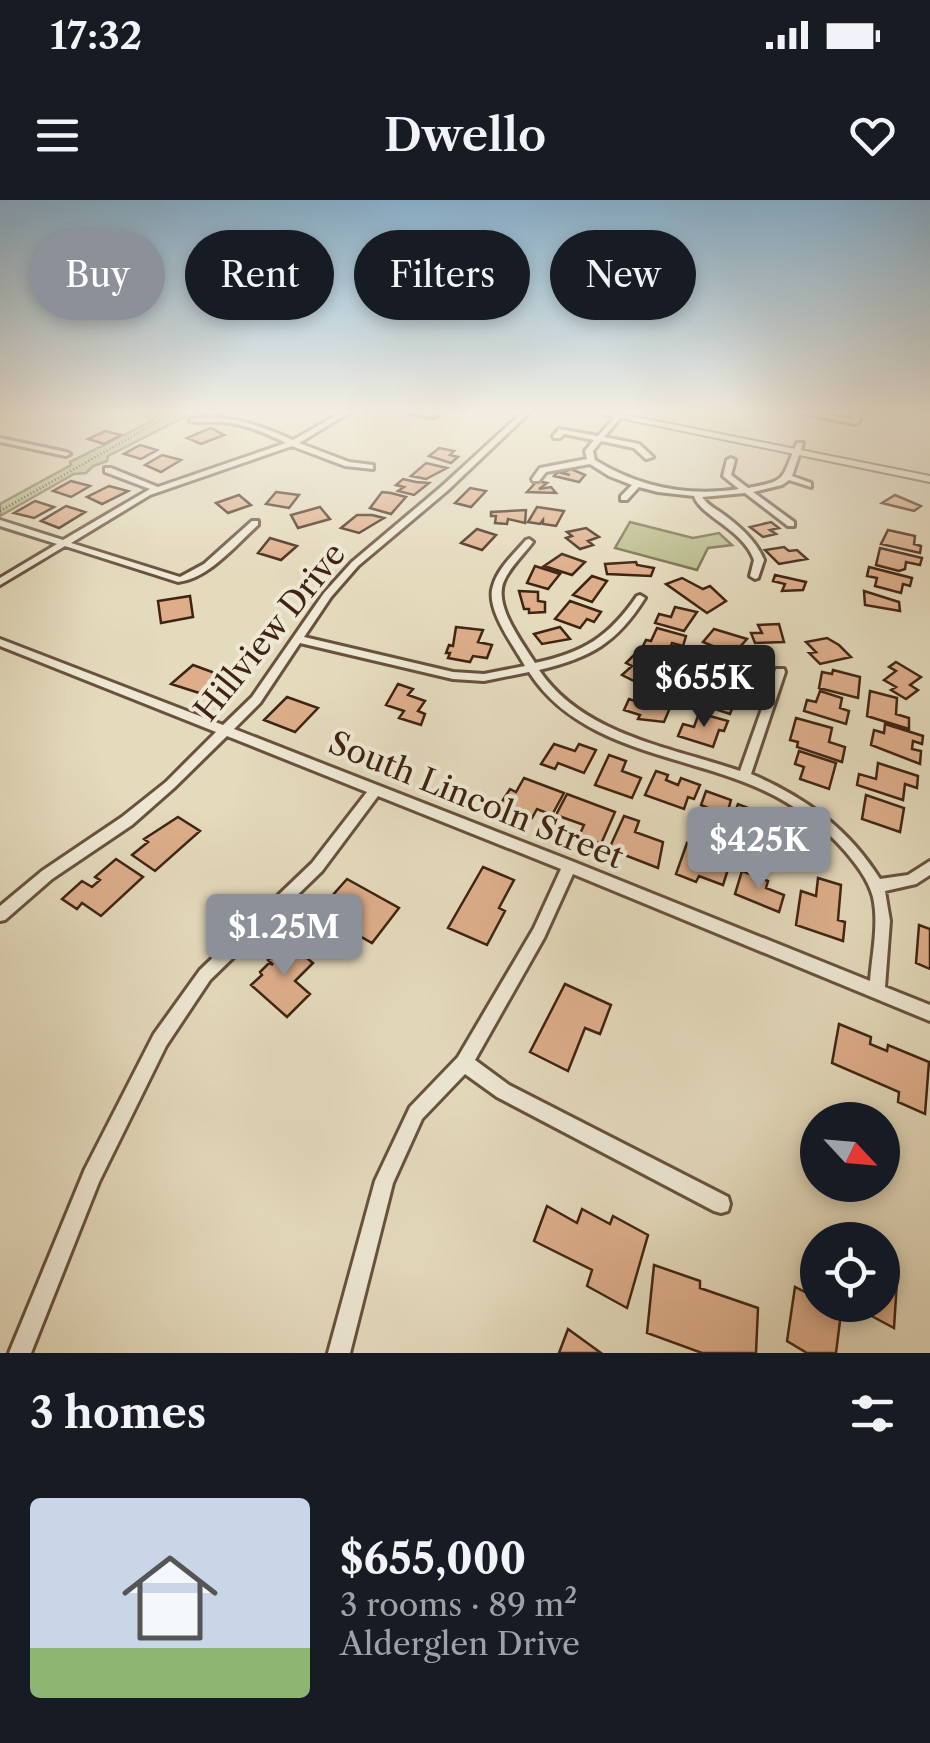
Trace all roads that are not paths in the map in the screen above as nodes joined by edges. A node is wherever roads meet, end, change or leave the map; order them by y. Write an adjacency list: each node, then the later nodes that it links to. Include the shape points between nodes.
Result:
1 (227, 465): 18 (street)
2 (353, 465): 10 (street)
3 (470, 465): 32 (street, Hillview Drive, via 370,548)
4 (571, 465): 15 (street, via 543,470)
5 (599, 465): 16 (street)
6 (729, 465): 19 (street, via 725,472)
7 (792, 465): 13 (street)
8 (872, 465): 14 (street)
9 (899, 465): 12 (street)
10 (370, 468)
11 (108, 470): 18 (street)
12 (930, 470)
13 (787, 478): 17 (street); 19 (street)
14 (930, 478)
15 (536, 479)
16 (639, 483): 21 (street); 22 (street)
17 (808, 485)
18 (157, 489): 28 (street)
19 (744, 490): 20 (street); 26 (street)
20 (720, 495): 21 (street); 23 (street, via 722,505)
21 (698, 497): 23 (street)
22 (624, 498)
23 (712, 509): 29 (street, via 753,548 759,560)
24 (255, 523): 28 (street, via 239,542 181,580)
25 (0, 524): 28 (street)
26 (790, 524)
27 (529, 542): 34 (street, via 496,581 495,594 499,615)
28 (61, 544): 30 (street)
29 (755, 576)
30 (0, 582)
31 (640, 598): 34 (street, via 605,644)
32 (296, 639): 34 (street, via 480,678); 36 (street, Hillview Drive, via 256,700)
33 (0, 642): 36 (street, South Lincoln Street)
34 (531, 668): 37 (street, via 556,699 585,719)
35 (780, 672): 37 (street)
36 (225, 731): 38 (street, South Lincoln Street); 42 (street, Hillview Drive, via 151,802)
37 (744, 777): 41 (street, via 822,820)
38 (376, 790): 39 (street, South Lincoln Street); 47 (street, via 317,867 205,975 160,1040 92,1176)
39 (570, 866): 43 (street, South Lincoln Street); 45 (street)
40 (930, 867): 41 (street, via 911,880)
41 (877, 886): 43 (street, via 882,922)
42 (0, 915)
43 (876, 989): 44 (street, South Lincoln Street)
44 (930, 1014)
45 (464, 1063): 46 (street, via 503,1091); 48 (street, via 416,1113 384,1182)
46 (721, 1204)
47 (20, 1353)
48 (338, 1353)

